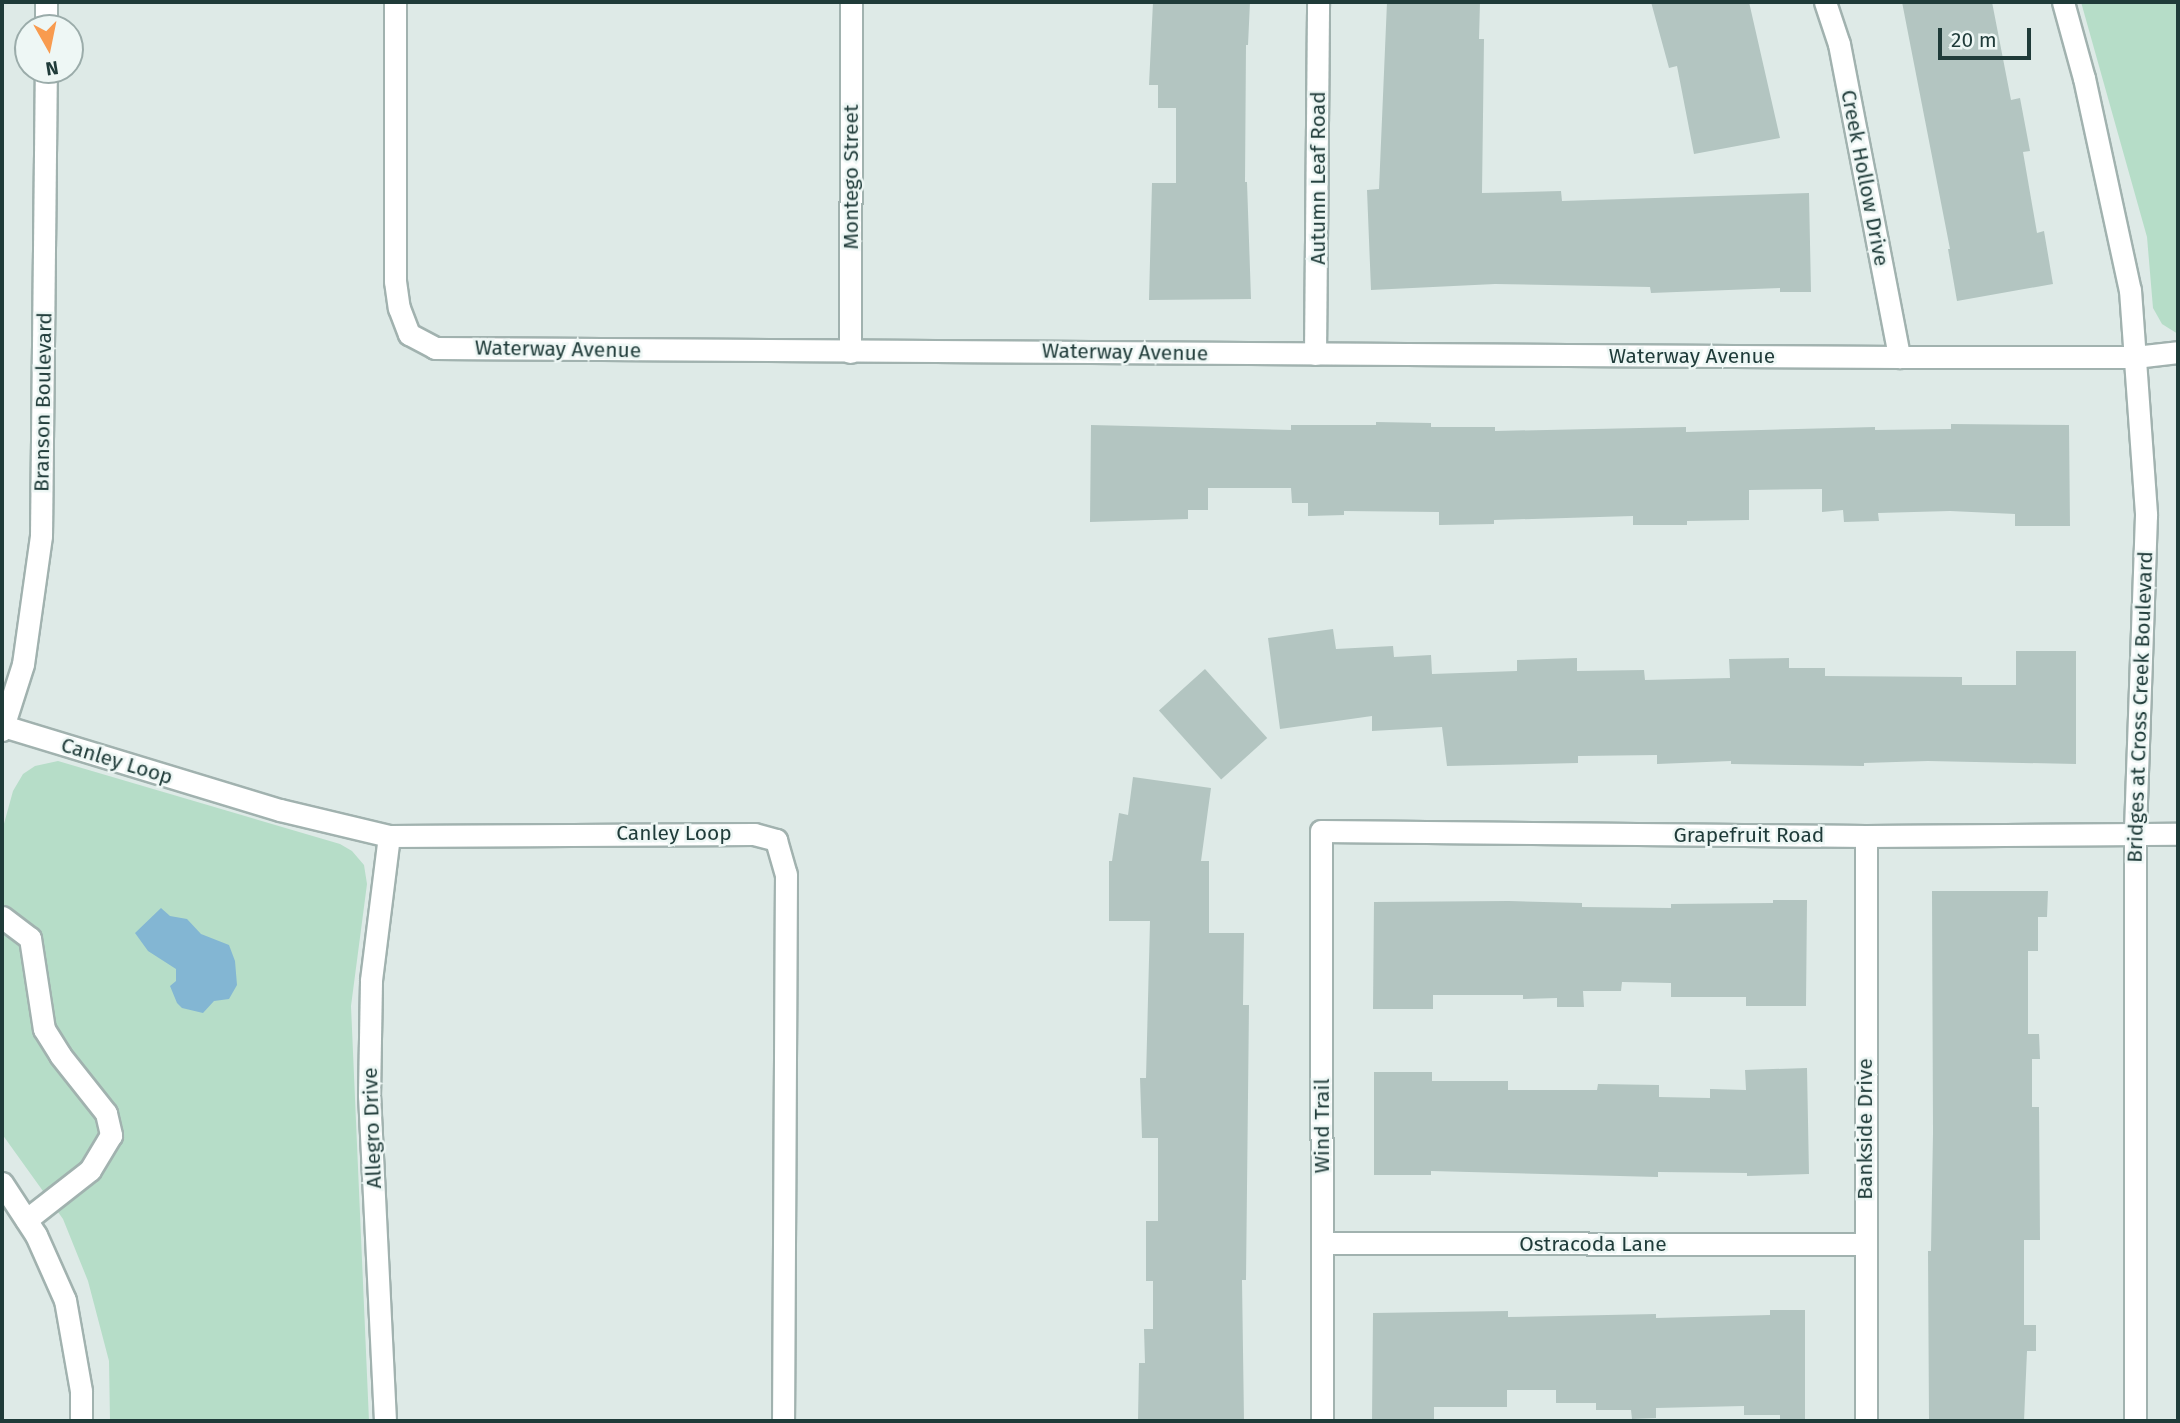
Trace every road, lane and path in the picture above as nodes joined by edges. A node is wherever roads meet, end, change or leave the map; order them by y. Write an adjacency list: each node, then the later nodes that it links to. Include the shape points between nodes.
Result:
1 (395, 2): 7 (street, Waterway Avenue, via 395,281 409,334 435,348)
2 (851, 2): 7 (street, Montego Street)
3 (1318, 2): 9 (street, Autumn Leaf Road)
4 (1825, 2): 10 (street, Creek Hollow Drive, via 1839,44)
5 (2063, 2): 11 (street, Bridges at Cross Creek Boulevard, via 2130,290)
6 (46, 84): 12 (street, Branson Boulevard, via 41,536 23,664)
7 (850, 352): 9 (street, Waterway Avenue)
8 (2178, 352): 11 (street, Waterway Avenue)
9 (1315, 354): 10 (street, Waterway Avenue)
10 (1899, 356): 11 (street, Waterway Avenue)
11 (2135, 357): 14 (street, Bridges at Cross Creek Boulevard, via 2146,515)
12 (2, 728): 16 (street, Canley Loop, via 280,810)
13 (1321, 831): 17 (street, Grapefruit Road); 21 (street, Wind Trail)
14 (2135, 833): 15 (street, Grapefruit Road); 17 (street, Grapefruit Road); 28 (street, Bridges at Cross Creek Boulevard)
15 (2178, 834)
16 (389, 836): 24 (street, Allegro Drive, via 371,980 369,1096); 25 (street, Canley Loop, via 754,834 776,840 786,874)
17 (1866, 836): 22 (street, Bankside Drive)
18 (2, 917): 20 (street, via 30,938 44,1029 106,1113 111,1135 90,1170)
19 (2, 1182): 20 (street)
20 (26, 1220): 23 (street, via 65,1300 81,1391)
21 (1322, 1243): 22 (street, Ostracoda Lane); 26 (street, Wind Trail)
22 (1865, 1244): 27 (street, Bankside Drive)
23 (81, 1421)
24 (385, 1421)
25 (783, 1421)
26 (1322, 1421)
27 (1866, 1421)
28 (2135, 1421)

